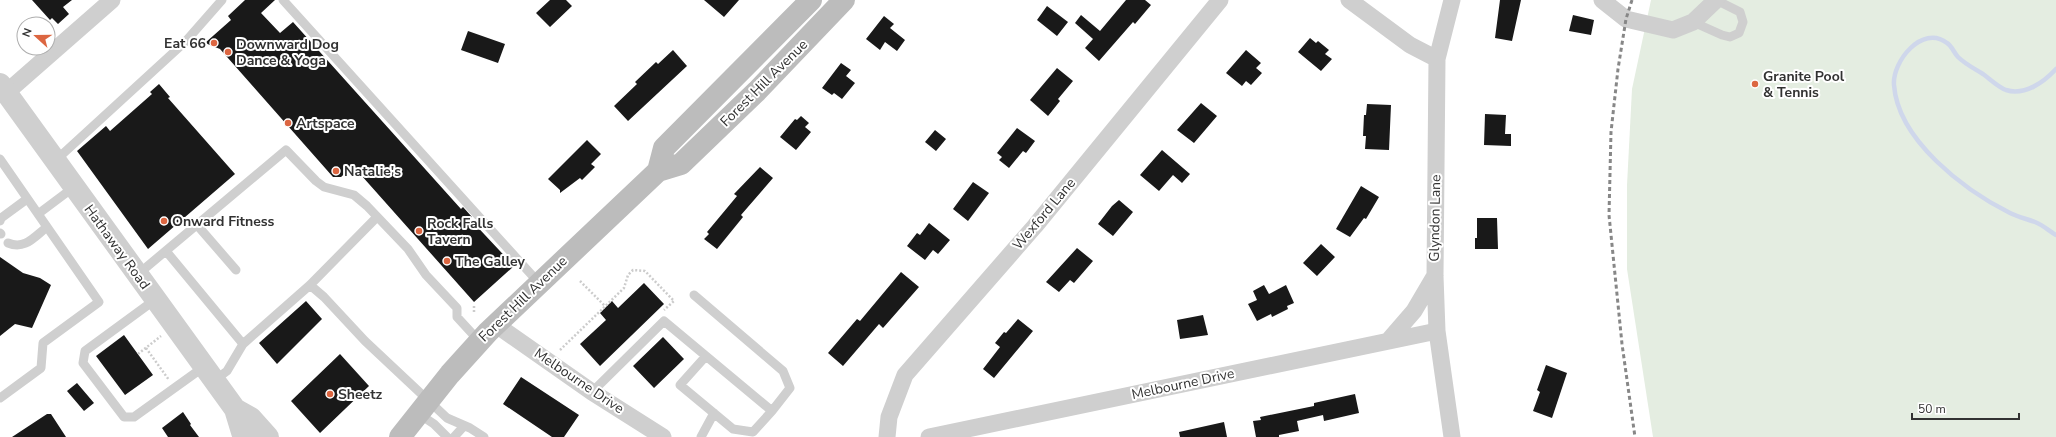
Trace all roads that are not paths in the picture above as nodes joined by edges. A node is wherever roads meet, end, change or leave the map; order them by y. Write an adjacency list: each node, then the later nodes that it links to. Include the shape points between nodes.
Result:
1 (112, 0): 13 (street)
2 (222, 0): 15 (lane, via 186,40)
3 (283, 0): 29 (lane)
4 (811, 0): 16 (main road, Forest Hill Avenue, via 664,148)
5 (844, 0): 16 (main road, Forest Hill Avenue, via 757,91 682,164)
6 (1220, 0): 55 (street, Wexford Lane, via 1035,226 905,374 889,417)
7 (1349, 0): 12 (street, via 1410,45)
8 (1452, 0): 12 (street, Glyndon Lane)
9 (1602, 0): 11 (street, via 1626,19 1673,30)
10 (1716, 0): 11 (street); 11 (lane, via 1740,12 1743,22 1739,33 1730,37)
11 (1693, 22)
12 (1437, 59): 28 (street, Glyndon Lane)
13 (3, 88): 15 (street, Hathaway Road)
14 (0, 159): 18 (lane)
15 (55, 161): 17 (street, Hathaway Road)
16 (658, 171): 29 (main road, Forest Hill Avenue)
17 (74, 187): 19 (lane); 27 (street, Hathaway Road)
18 (27, 199): 19 (lane); 21 (lane)
19 (38, 214): 23 (lane)
20 (377, 217): 22 (lane, via 354,195 324,187 286,150); 30 (lane); 35 (lane, via 408,249 426,275 457,308 457,317)
21 (0, 221)
22 (197, 225): 25 (lane); 26 (lane)
23 (46, 227): 24 (lane, via 22,246); 41 (lane, via 99,302 42,343 41,368)
24 (8, 243)
25 (166, 251): 27 (lane); 37 (lane)
26 (236, 270)
27 (137, 275): 32 (street, Hathaway Road)
28 (1434, 276): 34 (street, Glyndon Lane); 36 (street, via 1414,311)
29 (539, 283): 33 (main road, Forest Hill Avenue)
30 (310, 285): 37 (lane); 42 (lane, via 324,297)
31 (694, 295): 44 (lane, via 783,371 790,388)
32 (156, 300): 39 (street, Hathaway Road); 39 (lane, via 85,351 83,363 124,417 134,417 175,388)
33 (496, 324): 35 (main road, Forest Hill Avenue); 40 (street, Melbourne Drive)
34 (1437, 331): 36 (street, Melbourne Drive); 57 (street, Glyndon Lane)
35 (479, 341): 42 (main road, Forest Hill Avenue)
36 (1388, 341): 56 (street, Melbourne Drive)
37 (243, 344): 39 (lane, via 227,371)
38 (706, 356): 40 (lane, via 664,321); 44 (lane); 45 (lane, via 680,385)
39 (210, 373): 43 (street, Hathaway Road)
40 (592, 392): 53 (street, Melbourne Drive)
41 (0, 398)
42 (423, 406): 46 (lane); 49 (main road, Forest Hill Avenue); 50 (lane, via 434,424)
43 (236, 409): 47 (street, Hathaway Road, via 242,432); 48 (street, Hathaway Road, via 251,418)
44 (772, 411): 45 (lane, via 753,432 734,429)
45 (714, 413): 54 (lane)
46 (464, 426): 51 (lane); 52 (lane)
47 (246, 437)
48 (268, 437)
49 (400, 437)
50 (447, 437)
51 (454, 437)
52 (484, 437)
53 (663, 437)
54 (701, 437)
55 (887, 437)
56 (929, 437)
57 (1452, 437)

